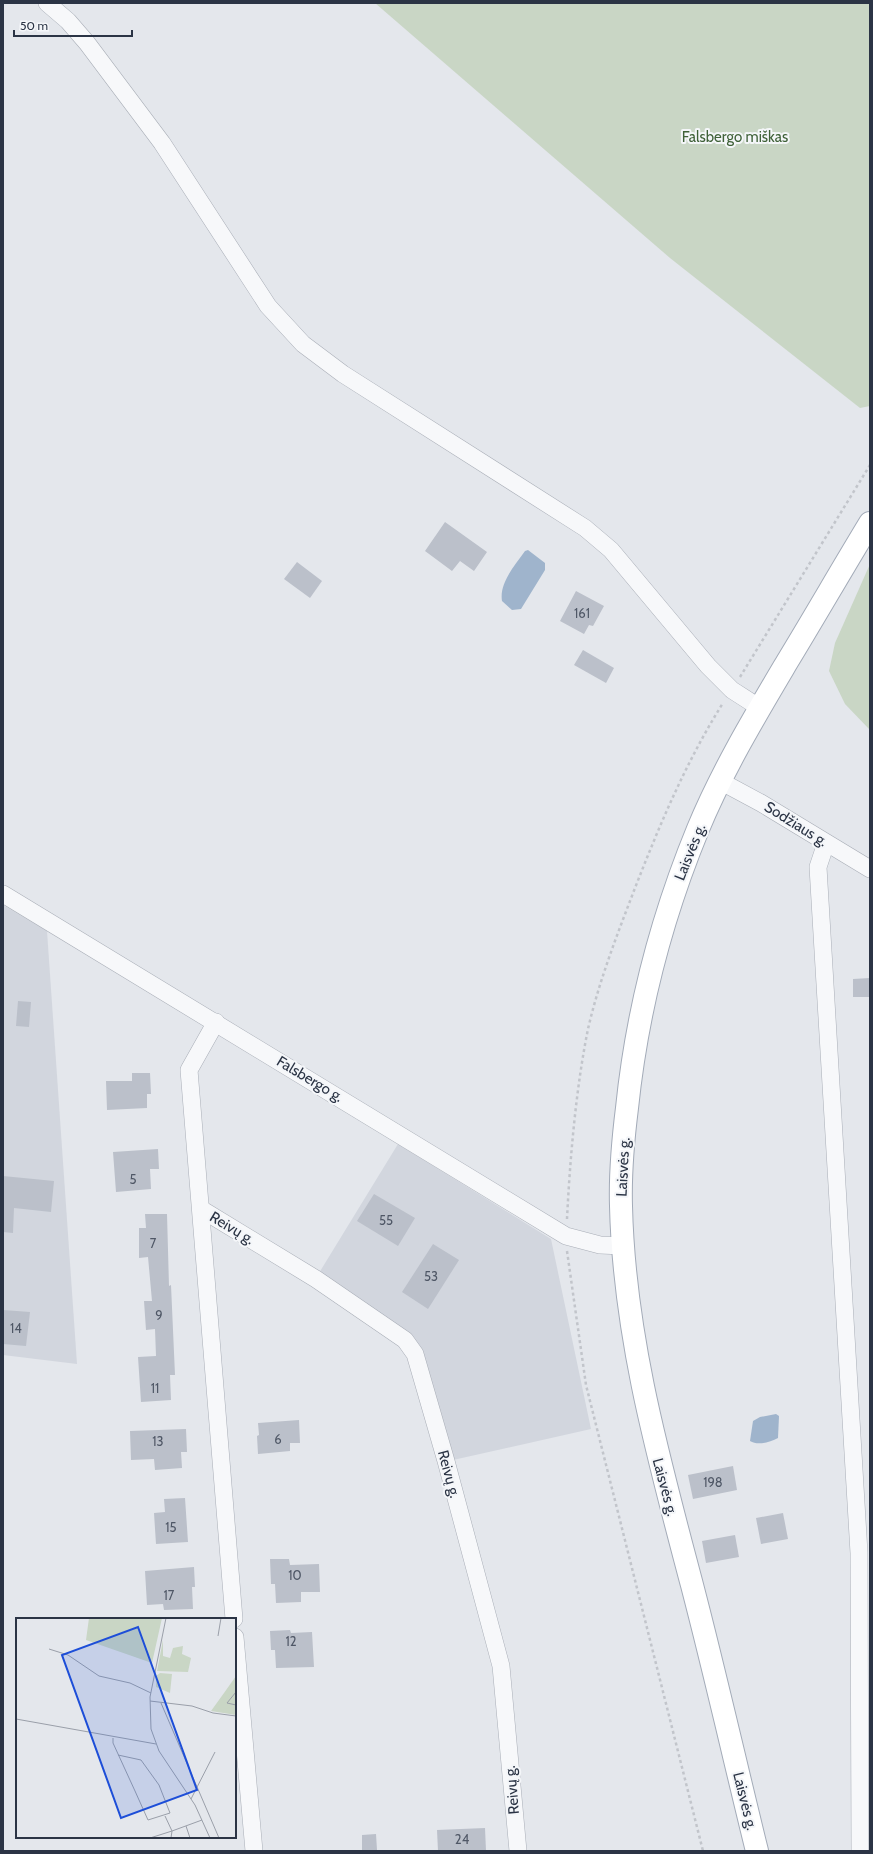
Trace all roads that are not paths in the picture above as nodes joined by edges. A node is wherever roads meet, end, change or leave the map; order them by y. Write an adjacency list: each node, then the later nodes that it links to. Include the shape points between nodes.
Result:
1 (47, 3): 3 (street, via 68,21 87,43 162,143 268,306 299,340 343,374 595,535 611,550 708,666 732,690)
2 (870, 523): 3 (main road, Laisvės g.)
3 (760, 708): 4 (main road, Laisvės g.)
4 (720, 781): 5 (street, Sodžiaus g., via 755,799); 10 (main road, Laisvės g., via 679,876 656,950 642,1008 631,1069 622,1158)
5 (826, 843): 6 (street, Sodžiaus g.); 16 (street, via 818,867 859,1553)
6 (870, 869)
7 (3, 894): 8 (street, Falsbergo g.)
8 (216, 1022): 9 (street, Reivų g., via 190,1070); 10 (street, Falsbergo g., via 566,1236 600,1245)
9 (201, 1208): 11 (street, Reivų g.); 14 (street, Reivų g., via 316,1279 405,1340 415,1354 501,1666)
10 (623, 1246): 15 (main road, Laisvės g., via 631,1324 658,1460)
11 (234, 1618)
12 (236, 1648): 13 (street)
13 (254, 1851)
14 (518, 1851)
15 (757, 1851)
16 (860, 1851)

